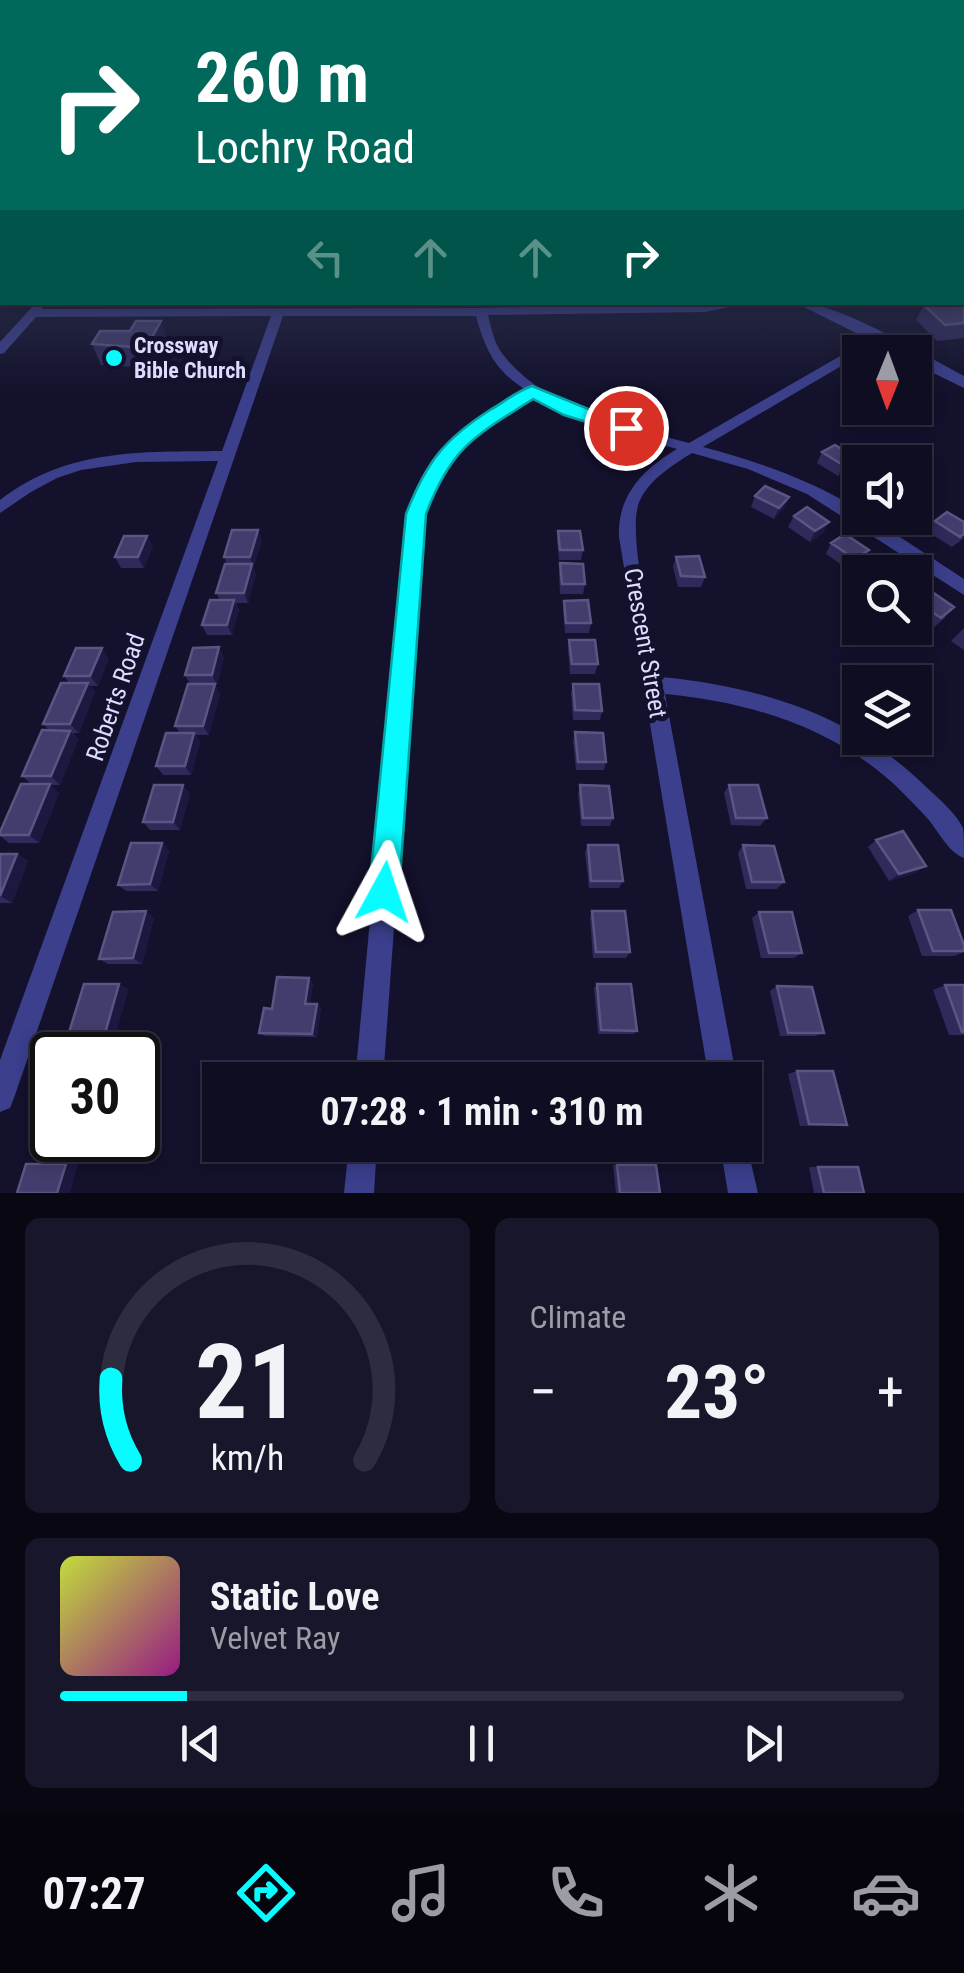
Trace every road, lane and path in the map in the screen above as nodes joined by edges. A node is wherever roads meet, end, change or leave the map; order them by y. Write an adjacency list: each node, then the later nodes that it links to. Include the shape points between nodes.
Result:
1 (726, 305): 5 (street)
2 (806, 305): 6 (street)
3 (37, 308): 4 (street); 7 (street)
4 (278, 312): 5 (street); 13 (street, Roberts Road)
5 (480, 312): 11 (street, via 488,348)
6 (870, 335)
7 (0, 350)
8 (842, 361): 12 (street, Crescent Street)
9 (932, 366): 10 (street)
10 (964, 382)
11 (532, 392): 12 (street); 18 (street, via 451,447 416,514)
12 (694, 448): 15 (street, via 792,480); 16 (street, Crescent Street, via 642,483 626,511)
13 (226, 456): 14 (street, via 98,458 70,465); 20 (street, Roberts Road)
14 (0, 508)
15 (964, 588)
16 (654, 684): 17 (street, via 756,697 828,726 902,779); 19 (street, Crescent Street)
17 (964, 848)
18 (370, 1062)
19 (720, 1062)
20 (0, 1098)
21 (362, 1162): 23 (street)
22 (737, 1162): 24 (street)
23 (359, 1193)
24 (743, 1193)

